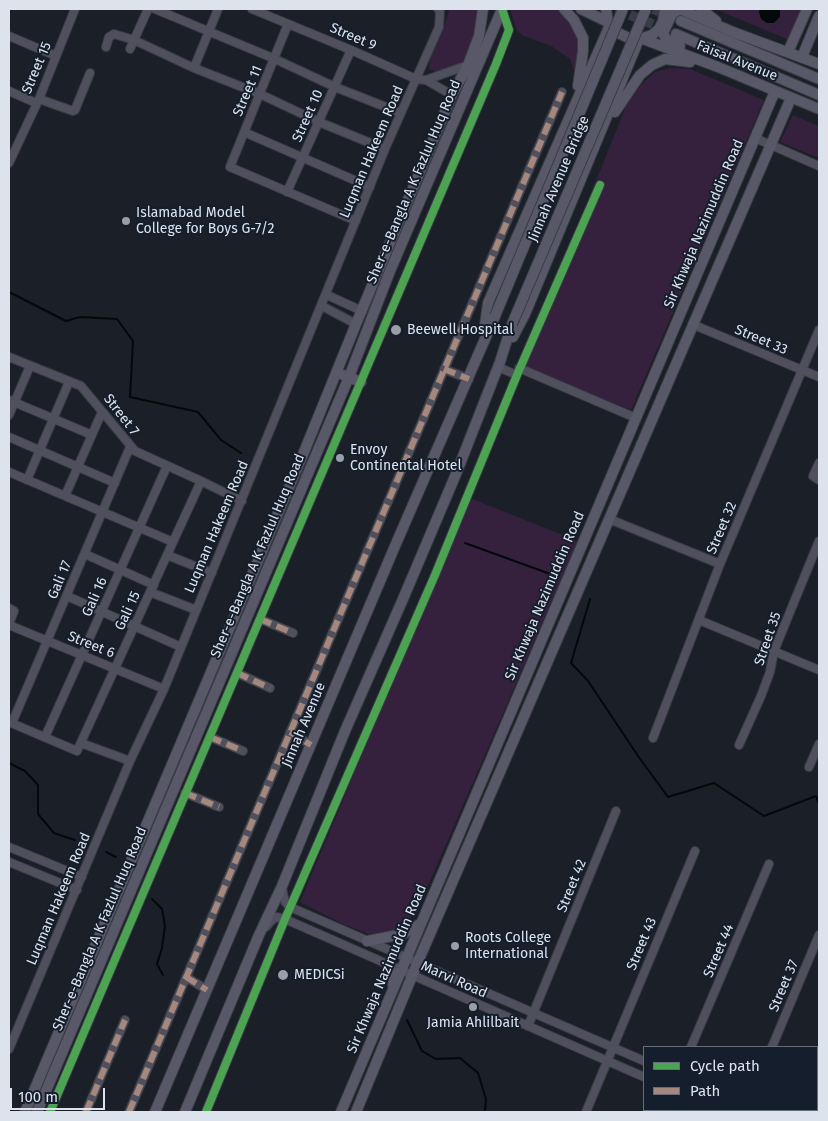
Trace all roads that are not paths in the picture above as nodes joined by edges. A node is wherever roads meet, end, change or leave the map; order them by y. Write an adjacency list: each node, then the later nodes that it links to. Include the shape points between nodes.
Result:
1 (76, 9): 34 (street, Street 15)
2 (148, 9): 29 (street)
3 (155, 9): 24 (street)
4 (218, 9): 24 (street)
5 (483, 9): 39 (main road, Sher-e-Bangla A K Fazlul Huq Road, via 479,36)
6 (502, 9): 37 (main road, Sher-e-Bangla A K Fazlul Huq Road); 92 (street, via 508,33)
7 (564, 9): 56 (main road, via 583,38 580,76)
8 (581, 9): 22 (main road)
9 (593, 9): 10 (main road)
10 (597, 9)
11 (606, 9): 22 (main road)
12 (623, 9): 78 (main road, Jinnah Avenue Bridge, bridge)
13 (646, 9): 81 (main road, Jinnah Avenue Bridge, bridge, via 512,324)
14 (665, 9): 28 (main road, via 659,29)
15 (679, 9): 25 (main road, Faisal Avenue); 40 (main road, via 669,19 663,33 666,39)
16 (702, 9): 25 (main road)
17 (806, 9): 33 (main road)
18 (255, 10): 23 (street, Street 9)
19 (439, 10): 43 (street, Luqman Hakeem Road, via 439,27)
20 (819, 16): 35 (main road)
21 (682, 21): 44 (main road)
22 (609, 23): 28 (main road, via 623,37); 56 (main road)
23 (288, 24): 32 (street, Street 9); 36 (street, Street 11)
24 (210, 31): 36 (street); 41 (street)
25 (734, 32): 33 (main road, Faisal Avenue)
26 (676, 34): 51 (main road)
27 (9, 36): 34 (street)
28 (641, 39): 40 (main road, Faisal Avenue); 59 (main road)
29 (134, 40): 30 (street, via 114,34 109,37); 31 (street); 41 (street)
30 (106, 47)
31 (130, 49)
32 (352, 50): 43 (street, Street 9); 46 (street, Street 10)
33 (788, 52): 35 (main road, Faisal Avenue)
34 (56, 56): 54 (street, Street 15)
35 (802, 57): 38 (main road, Faisal Avenue)
36 (275, 59): 46 (street); 50 (street, Street 11)
37 (480, 62): 39 (street); 88 (main road, Sher-e-Bangla A K Fazlul Huq Road, via 390,271)
38 (819, 64)
39 (468, 65): 45 (street); 52 (main road, Sher-e-Bangla A K Fazlul Huq Road)
40 (718, 67): 48 (main road, Faisal Avenue); 59 (main road, via 672,59 652,64 640,75)
41 (194, 68): 50 (street)
42 (90, 73): 54 (street, via 75,110)
43 (416, 78): 45 (street, Street 9); 57 (street, Luqman Hakeem Road)
44 (819, 79)
45 (426, 80): 52 (street)
46 (335, 87): 57 (street); 58 (street, Street 10)
47 (9, 91): 54 (street)
48 (775, 91): 53 (main road, Faisal Avenue); 61 (main road, Sir Khwaja Nazimuddin Road)
49 (562, 92): 83 (street)
50 (260, 94): 58 (street); 60 (street, Street 11)
51 (819, 94)
52 (452, 96): 74 (main road, Sher-e-Bangla A K Fazlul Huq Road)
53 (791, 98): 55 (main road, Faisal Avenue); 62 (main road, Sir Khwaja Nazimuddin Road)
54 (37, 101): 64 (street, Street 15)
55 (819, 109)
56 (571, 111): 78 (main road, via 488,303)
57 (401, 113): 63 (street, Luqman Hakeem Road)
58 (320, 122): 63 (street); 65 (street, Street 10)
59 (604, 128): 81 (main road, via 525,314)
60 (244, 132): 65 (street); 70 (street, Street 11, via 230,167)
61 (755, 138): 62 (street); 80 (main road, Sir Khwaja Nazimuddin Road)
62 (770, 145): 67 (street); 76 (main road, Sir Khwaja Nazimuddin Road)
63 (386, 149): 69 (street, Luqman Hakeem Road)
64 (12, 150): 66 (street, Street 15)
65 (303, 158): 69 (street); 70 (street, Street 10)
66 (9, 163)
67 (819, 166)
68 (600, 185): 87 (street)
69 (370, 187): 71 (street, Luqman Hakeem Road)
70 (287, 192): 71 (street)
71 (356, 221): 72 (street, Luqman Hakeem Road)
72 (327, 295): 73 (street, Luqman Hakeem Road); 74 (street)
73 (322, 306): 75 (street); 111 (street, Luqman Hakeem Road)
74 (362, 311): 75 (main road, Sher-e-Bangla A K Fazlul Huq Road)
75 (356, 324): 86 (main road, Sher-e-Bangla A K Fazlul Huq Road)
76 (694, 325): 84 (main road, Sir Khwaja Nazimuddin Road); 85 (street, Street 33)
77 (819, 330): 85 (street, Street 32)
78 (481, 350): 90 (main road, Jinnah Avenue)
79 (9, 357): 82 (street, Street 7)
80 (659, 364): 84 (main road); 97 (main road, Sir Khwaja Nazimuddin Road)
81 (499, 365): 87 (street); 164 (main road)
82 (30, 366): 91 (street, Street 7); 93 (street)
83 (444, 369): 90 (street); 145 (street)
84 (675, 369): 113 (main road, Sir Khwaja Nazimuddin Road)
85 (802, 370): 89 (street, Street 33); 119 (street, Street 32)
86 (337, 372): 88 (main road); 139 (main road, Sher-e-Bangla A K Fazlul Huq Road)
87 (518, 372): 97 (street); 166 (street, via 435,575)
88 (349, 377): 92 (main road); 140 (main road, Sher-e-Bangla A K Fazlul Huq Road)
89 (819, 377)
90 (469, 379): 151 (main road, Jinnah Avenue)
91 (69, 382): 94 (street, Street 7, via 88,392); 96 (street)
92 (361, 382): 127 (street)
93 (12, 401): 95 (street); 96 (street)
94 (102, 412): 98 (street); 100 (street, Street 7)
95 (9, 415)
96 (53, 418): 98 (street); 101 (street)
97 (636, 418): 168 (main road, Sir Khwaja Nazimuddin Road)
98 (92, 435): 104 (street)
99 (9, 437): 101 (street)
100 (130, 447): 103 (street, Street 7); 109 (street, Gali 17)
101 (40, 450): 104 (street); 106 (street)
102 (819, 462): 107 (street, via 814,476)
103 (167, 466): 108 (street, Street 7); 114 (street, Gali 16)
104 (78, 467): 109 (street); 110 (street)
105 (9, 472): 106 (street)
106 (27, 480): 110 (street)
107 (819, 480)
108 (202, 481): 111 (street, Street 7); 116 (street, Gali 15)
109 (115, 483): 112 (street, Gali 17)
110 (65, 496): 112 (street)
111 (242, 501): 121 (street, Luqman Hakeem Road)
112 (102, 512): 114 (street); 117 (street, Gali 17)
113 (609, 519): 119 (street); 176 (main road, Sir Khwaja Nazimuddin Road)
114 (139, 528): 116 (street); 120 (street, Gali 16)
115 (819, 541): 134 (street, Street 35)
116 (173, 542): 118 (street, Gali 15)
117 (85, 554): 120 (street); 123 (street, Gali 17)
118 (168, 555): 121 (street); 122 (street, Gali 15)
119 (720, 564): 128 (street, Street 32)
120 (120, 570): 122 (street); 126 (street, Gali 16)
121 (212, 573): 125 (street, Luqman Hakeem Road)
122 (152, 588): 125 (street); 130 (street, Gali 15)
123 (67, 596): 126 (street); 132 (street, Gali 17)
124 (12, 610): 129 (street)
125 (196, 610): 133 (street, Luqman Hakeem Road)
126 (102, 612): 130 (street); 135 (street, Gali 16)
127 (260, 619): 131 (street); 138 (street)
128 (699, 620): 134 (street); 148 (street, Street 32)
129 (9, 625): 132 (street, Street 6)
130 (134, 627): 133 (street); 136 (street, Gali 15)
131 (293, 633)
132 (48, 640): 135 (street, Street 6); 144 (street, Gali 17)
133 (181, 647): 142 (street, Luqman Hakeem Road)
134 (774, 651): 137 (street); 152 (street, Street 35, via 761,696)
135 (82, 655): 136 (street, Street 6); 147 (street, Gali 16)
136 (115, 668): 142 (street, Street 6); 149 (street, Gali 15)
137 (819, 670)
138 (237, 673): 141 (street); 143 (street)
139 (206, 683): 140 (main road); 169 (main road, Sher-e-Bangla A K Fazlul Huq Road)
140 (217, 688): 143 (street); 170 (main road, Sher-e-Bangla A K Fazlul Huq Road)
141 (270, 688)
142 (164, 689): 154 (street, Luqman Hakeem Road)
143 (228, 694): 146 (street)
144 (10, 723): 147 (street)
145 (290, 732): 151 (street); 179 (street)
146 (210, 736): 153 (street); 156 (street)
147 (45, 738): 149 (street, Gali 15, via 77,751)
148 (653, 738)
149 (81, 743): 154 (street)
150 (819, 744): 155 (street)
151 (311, 745): 180 (main road, Jinnah Avenue)
152 (738, 745)
153 (243, 751)
154 (130, 761): 163 (street, Luqman Hakeem Road)
155 (809, 767)
156 (186, 793): 157 (street); 194 (street)
157 (219, 807)
158 (616, 811): 182 (street, Street 42)
159 (9, 847): 163 (street)
160 (695, 851): 187 (street, Street 43)
161 (9, 862): 165 (street)
162 (770, 864): 185 (street, Street 44)
163 (82, 877): 165 (street, Luqman Hakeem Road)
164 (282, 886): 166 (street, via 285,902); 171 (main road)
165 (77, 890): 188 (street, Luqman Hakeem Road)
166 (290, 908): 167 (street); 173 (street, Marvi Road)
167 (284, 919): 171 (street, via 274,919); 175 (street, Marvi Road); 199 (street)
168 (421, 923): 173 (main road, via 403,934); 174 (main road, Sir Khwaja Nazimuddin Road)
169 (102, 929): 170 (main road); 192 (main road, Sher-e-Bangla A K Fazlul Huq Road)
170 (113, 933): 193 (main road, Sher-e-Bangla A K Fazlul Huq Road)
171 (259, 935): 198 (main road)
172 (819, 935): 186 (street, Street 37)
173 (367, 941): 174 (street, Marvi Road)
174 (406, 958): 176 (street, Marvi Road); 177 (main road, Sir Khwaja Nazimuddin Road)
175 (387, 964): 177 (street, Marvi Road); 181 (main road, via 394,975)
176 (418, 964): 178 (main road, Sir Khwaja Nazimuddin Road); 182 (street, Marvi Road)
177 (401, 970): 178 (street, Marvi Road); 181 (main road, Sir Khwaja Nazimuddin Road)
178 (413, 975): 184 (street, Marvi Road); 201 (main road, Sir Khwaja Nazimuddin Road)
179 (186, 977): 180 (street); 196 (street)
180 (207, 990): 197 (main road, Jinnah Avenue)
181 (393, 990): 200 (main road, Sir Khwaja Nazimuddin Road)
182 (533, 1014): 184 (street, Street 42); 187 (street, Marvi Road)
183 (125, 1020): 195 (street)
184 (528, 1026): 189 (street, Marvi Road)
185 (691, 1046)
186 (772, 1046)
187 (612, 1047): 189 (street, Street 43); 190 (street, Marvi Road)
188 (9, 1050)
189 (607, 1061): 191 (street, Marvi Road); 202 (street, Street 43)
190 (643, 1061)
191 (643, 1077)
192 (25, 1112)
193 (37, 1112)
194 (50, 1112)
195 (86, 1112)
196 (129, 1112)
197 (156, 1112)
198 (185, 1112)
199 (206, 1112)
200 (341, 1112)
201 (356, 1112)
202 (586, 1112)

